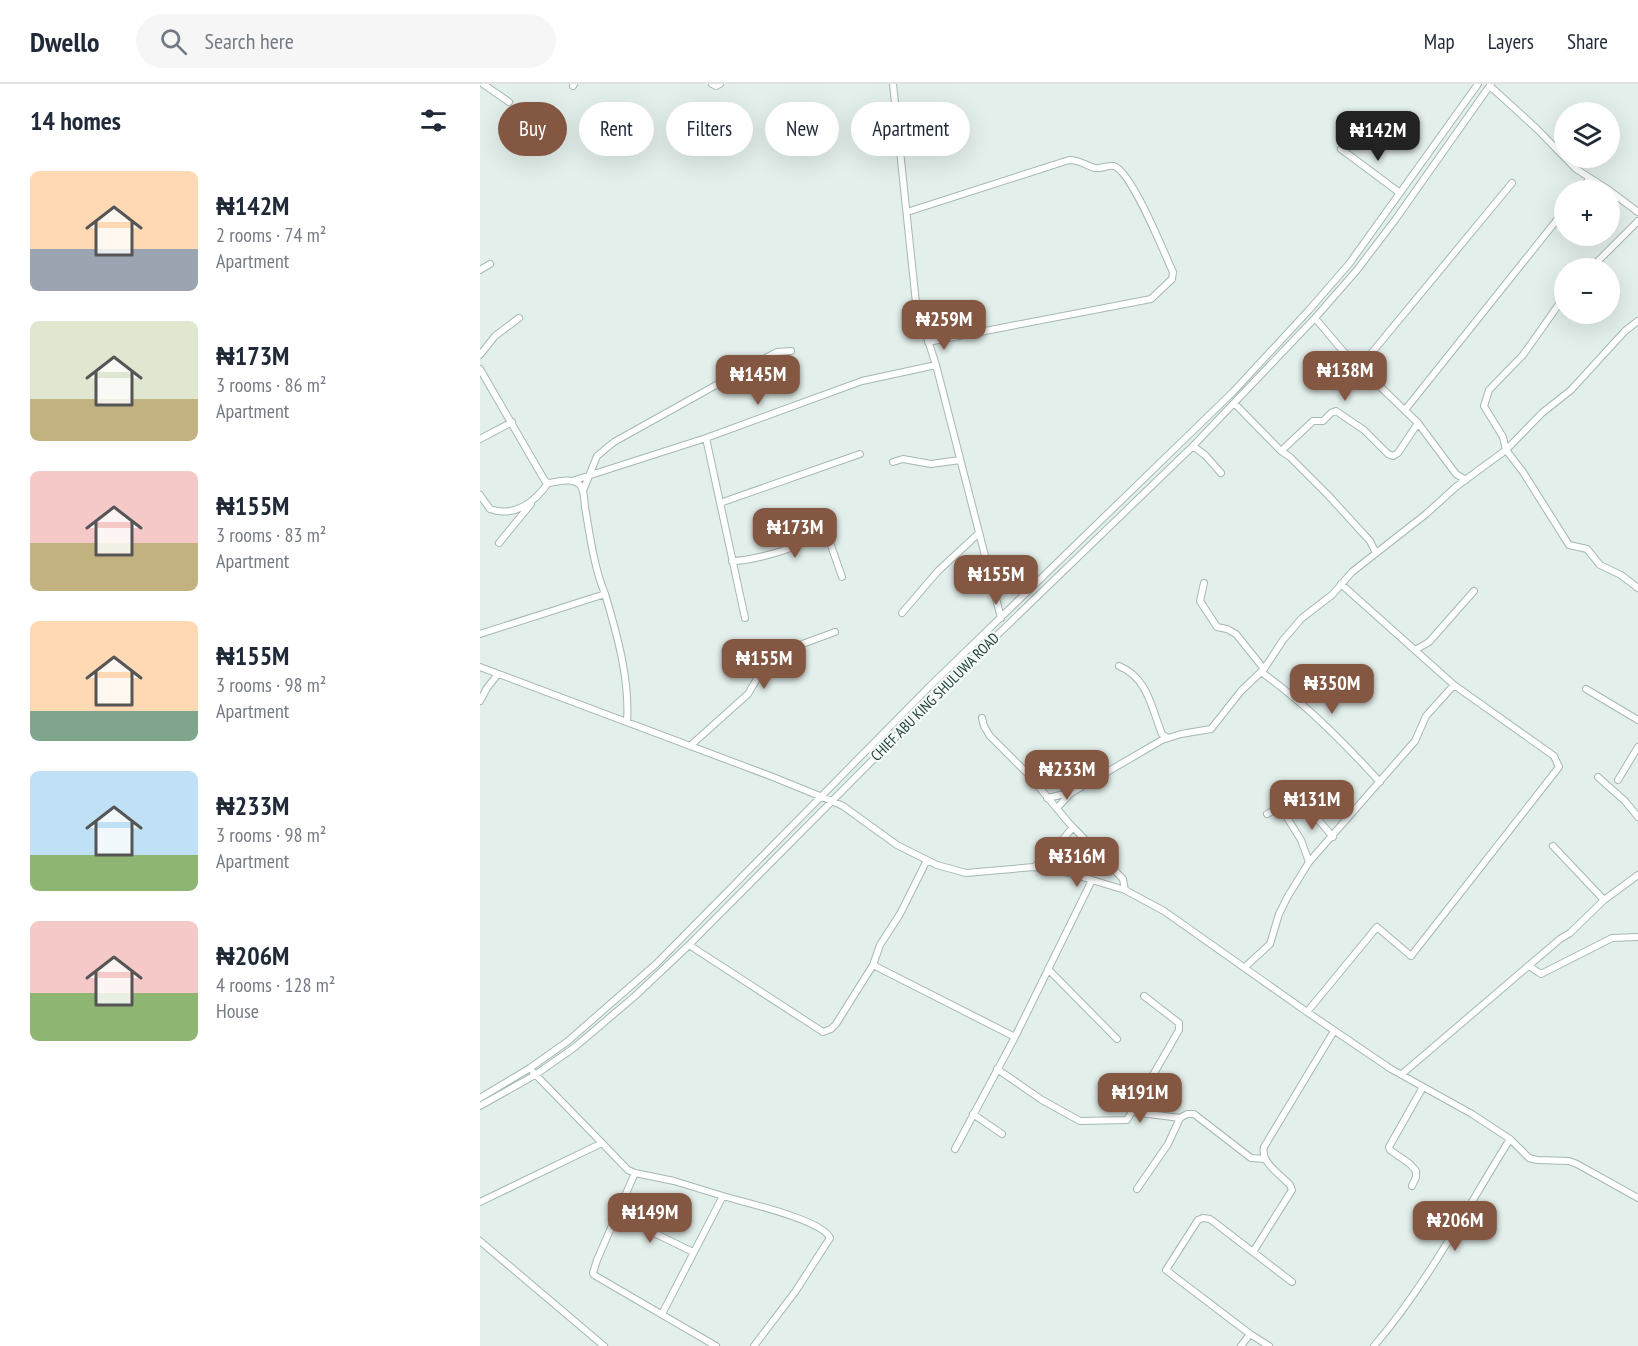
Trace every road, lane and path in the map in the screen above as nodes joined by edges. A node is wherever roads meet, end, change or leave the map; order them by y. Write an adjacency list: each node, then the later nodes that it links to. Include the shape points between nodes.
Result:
1 (483, 84): 7 (street)
2 (712, 84): 3 (street)
3 (720, 84)
4 (893, 84): 13 (street)
5 (1478, 84): 11 (street)
6 (1491, 85): 9 (street); 16 (street, CHIEF ABU KING SHULUWA ROAD)
7 (509, 102)
8 (1341, 149): 11 (street)
9 (1589, 179)
10 (1512, 183): 30 (street)
11 (1400, 193): 15 (street)
12 (1620, 199): 14 (street)
13 (907, 212): 26 (street, via 916,303); 26 (street, via 1069,160 1079,160 1094,168 1114,166 1133,186 1173,273 1172,279 1151,299)
14 (1638, 212)
15 (1386, 213): 16 (street); 55 (street, via 1309,310 1233,392)
16 (1395, 220): 24 (street, CHIEF ABU KING SHULUWA ROAD)
17 (1638, 221): 19 (street)
18 (1554, 224): 33 (street)
19 (1601, 258)
20 (489, 264): 21 (street)
21 (480, 270)
22 (1554, 311): 39 (street, via 1486,395 1484,406 1503,436)
23 (519, 318): 28 (street, via 495,336)
24 (1316, 318): 30 (street); 32 (street, CHIEF ABU KING SHULUWA ROAD)
25 (1638, 321): 39 (street)
26 (928, 342): 29 (street)
27 (791, 351): 46 (street, via 777,352 614,442 597,456)
28 (480, 355)
29 (936, 365): 36 (street, via 862,381); 42 (street)
30 (1360, 367): 33 (street)
31 (480, 369): 34 (street)
32 (1234, 403): 38 (street, CHIEF ABU KING SHULUWA ROAD); 40 (street)
33 (1405, 410): 35 (street)
34 (512, 422): 37 (street); 49 (street)
35 (1418, 423): 40 (street, via 1393,456 1364,430 1336,411 1331,412 1323,421 1313,421); 45 (street)
36 (706, 438): 46 (street); 54 (street)
37 (480, 439)
38 (1193, 446): 44 (street); 56 (street, CHIEF ABU KING SHULUWA ROAD)
39 (1506, 450): 47 (street); 64 (street, via 1569,545 1587,549 1600,565)
40 (1281, 451): 59 (street, via 1328,495 1370,541)
41 (860, 454): 54 (street)
42 (960, 460): 43 (street, via 931,464 903,459); 57 (street)
43 (893, 462)
44 (1221, 473)
45 (1456, 474): 47 (street); 50 (street)
46 (588, 476): 48 (street); 51 (street)
47 (1466, 480): 50 (street)
48 (571, 481): 49 (street); 51 (street)
49 (548, 483): 53 (street)
50 (1457, 486): 59 (street)
51 (583, 491): 66 (street)
52 (480, 495): 53 (street, via 490,509 502,512)
53 (534, 501): 58 (street)
54 (720, 503): 60 (street)
55 (1098, 523): 56 (street); 69 (street)
56 (1105, 531): 92 (street, CHIEF ABU KING SHULUWA ROAD)
57 (979, 533): 67 (street, via 938,571); 69 (street)
58 (499, 543)
59 (1376, 553): 63 (street)
60 (732, 561): 61 (street, via 785,550 812,535 828,534); 68 (street)
61 (842, 577)
62 (1204, 583): 75 (street, via 1200,602 1217,627 1236,634)
63 (1341, 584): 72 (street); 75 (street, via 1302,618)
64 (1638, 588)
65 (1474, 591): 72 (street)
66 (605, 594): 71 (street); 82 (street, via 623,668)
67 (902, 613)
68 (745, 618)
69 (1001, 618): 90 (street)
70 (835, 632): 84 (street, via 778,653 748,694)
71 (480, 634)
72 (1416, 650): 77 (street)
73 (1119, 666): 83 (street, via 1134,673 1147,692)
74 (480, 667): 76 (street)
75 (1263, 670): 83 (street, via 1211,729); 88 (street, via 1338,736)
76 (498, 674): 79 (street); 82 (street)
77 (1454, 685): 88 (street, via 1426,716 1415,741); 116 (street, via 1554,756 1559,767 1411,956 1377,927)
78 (1586, 689): 81 (street)
79 (480, 701)
80 (982, 718): 91 (street, via 990,736)
81 (1638, 720)
82 (627, 722): 84 (street)
83 (1165, 736): 89 (street)
84 (690, 746): 90 (street)
85 (1638, 747): 87 (street)
86 (1598, 777): 96 (street)
87 (1618, 780)
88 (1380, 782): 98 (street)
89 (1071, 793): 91 (street); 93 (street)
90 (821, 797): 92 (street); 120 (street, via 657,964 600,1015)
91 (1047, 798): 93 (street)
92 (832, 801): 101 (street, via 897,845); 110 (street, CHIEF ABU KING SHULUWA ROAD)
93 (1057, 808): 97 (street)
94 (1309, 809): 98 (street)
95 (1267, 814): 102 (street, via 1277,809 1283,811)
96 (1638, 817)
97 (1072, 827): 99 (street); 107 (street, via 1123,879)
98 (1333, 837): 102 (street)
99 (1060, 843): 103 (street); 104 (street)
100 (1553, 846): 108 (street)
101 (927, 860): 103 (street, via 966,873); 111 (street)
102 (1309, 862): 113 (street, via 1279,914 1270,944)
103 (1034, 867): 104 (street)
104 (1060, 871): 106 (street)
105 (1638, 875): 108 (street)
106 (1092, 880): 107 (street); 114 (street)
107 (1125, 890): 113 (street, via 1164,911)
108 (1604, 900): 112 (street)
109 (1638, 937): 112 (street, via 1612,938 1541,974)
110 (689, 945): 111 (street, via 823,1032 836,1024); 123 (street, CHIEF ABU KING SHULUWA ROAD, via 609,1018)
111 (873, 965): 118 (street)
112 (1529, 966): 122 (street)
113 (1245, 967): 116 (street)
114 (1048, 969): 118 (street); 119 (street)
115 (1144, 996): 127 (street, via 1179,1023 1179,1030)
116 (1307, 1012): 117 (street)
117 (1334, 1031): 122 (street); 134 (street, via 1264,1147)
118 (1015, 1037): 121 (street)
119 (1117, 1039)
120 (530, 1068): 123 (street); 125 (street)
121 (998, 1070): 127 (street, via 1080,1121 1127,1120); 128 (street)
122 (1402, 1074): 124 (street)
123 (535, 1075): 126 (street, CHIEF ABU KING SHULUWA ROAD); 132 (street)
124 (1423, 1087): 131 (street); 136 (street, via 1389,1147 1416,1171)
125 (480, 1098)
126 (480, 1106)
127 (1134, 1112): 129 (street)
128 (973, 1114): 130 (street); 133 (street)
129 (1180, 1118): 134 (street, via 1194,1114 1251,1158); 137 (street, via 1168,1144)
130 (1002, 1134)
131 (1510, 1139): 139 (street, via 1529,1158 1569,1161); 153 (street, via 1436,1262)
132 (602, 1143): 135 (street); 140 (street)
133 (955, 1149)
134 (1264, 1159): 144 (street, via 1292,1190)
135 (634, 1173): 138 (street); 141 (street)
136 (1412, 1186)
137 (1137, 1189)
138 (723, 1196): 143 (street); 150 (street, via 803,1221 830,1238)
139 (1638, 1198)
140 (480, 1202)
141 (617, 1215): 143 (street); 146 (street, via 593,1272)
142 (480, 1241): 148 (street)
143 (693, 1252): 146 (street)
144 (1253, 1252): 145 (street); 147 (street, via 1210,1219 1203,1218 1166,1270)
145 (1292, 1282)
146 (662, 1314): 149 (street)
147 (1250, 1334): 151 (street); 152 (street)
148 (604, 1346)
149 (716, 1346)
150 (754, 1346)
151 (1241, 1346)
152 (1269, 1346)
153 (1374, 1346)

